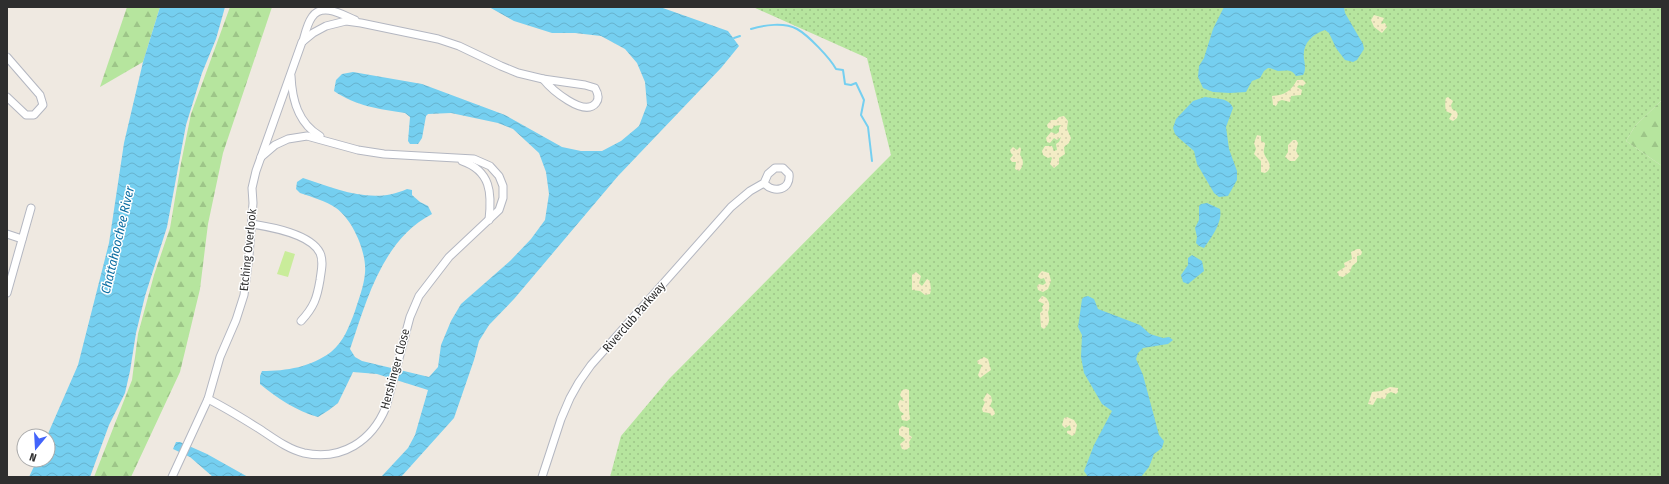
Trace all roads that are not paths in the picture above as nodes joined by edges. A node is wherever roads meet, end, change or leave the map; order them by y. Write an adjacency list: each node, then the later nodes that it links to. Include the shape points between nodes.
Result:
1 (361, 23): 2 (street, Etching Overlook, via 346,21 326,26 313,32); 2 (street, Etching Overlook, via 331,10 322,10 311,18); 5 (street, Etching Overlook, via 438,39 460,46 518,73)
2 (302, 42): 4 (street, Etching Overlook)
3 (7, 56): 6 (street, via 40,95 43,105 34,115 26,115)
4 (293, 66): 7 (street, via 292,95 299,114 312,131); 8 (street, Etching Overlook)
5 (543, 79): 5 (street, Etching Overlook, via 558,94 580,105 591,107 598,100 595,88)
6 (7, 97)
7 (330, 141): 8 (street, Hershinger Close, via 307,136 288,138); 9 (street, Hershinger Close, via 358,150)
8 (261, 157): 13 (street, Etching Overlook, via 252,188)
9 (459, 159): 12 (street, Hershinger Close, via 477,169 488,184); 12 (street, Hershinger Close, via 474,159 490,166 500,176 503,198 499,210)
10 (764, 183): 21 (street, Riverclub Parkway, via 731,207 591,365 570,398)
11 (31, 208): 15 (street)
12 (489, 220): 19 (street, Hershinger Close, via 449,257 419,296 410,317 386,407 374,429 353,447 321,455 303,453 283,444)
13 (252, 224): 18 (street, via 301,237 313,243 320,253 323,264 316,301); 19 (street, Etching Overlook, via 244,295 220,357)
14 (7, 234): 15 (street)
15 (22, 239): 16 (street)
16 (10, 271): 17 (street)
17 (7, 293)
18 (302, 321)
19 (208, 399): 20 (street, Etching Overlook)
20 (172, 477)
21 (542, 477)

